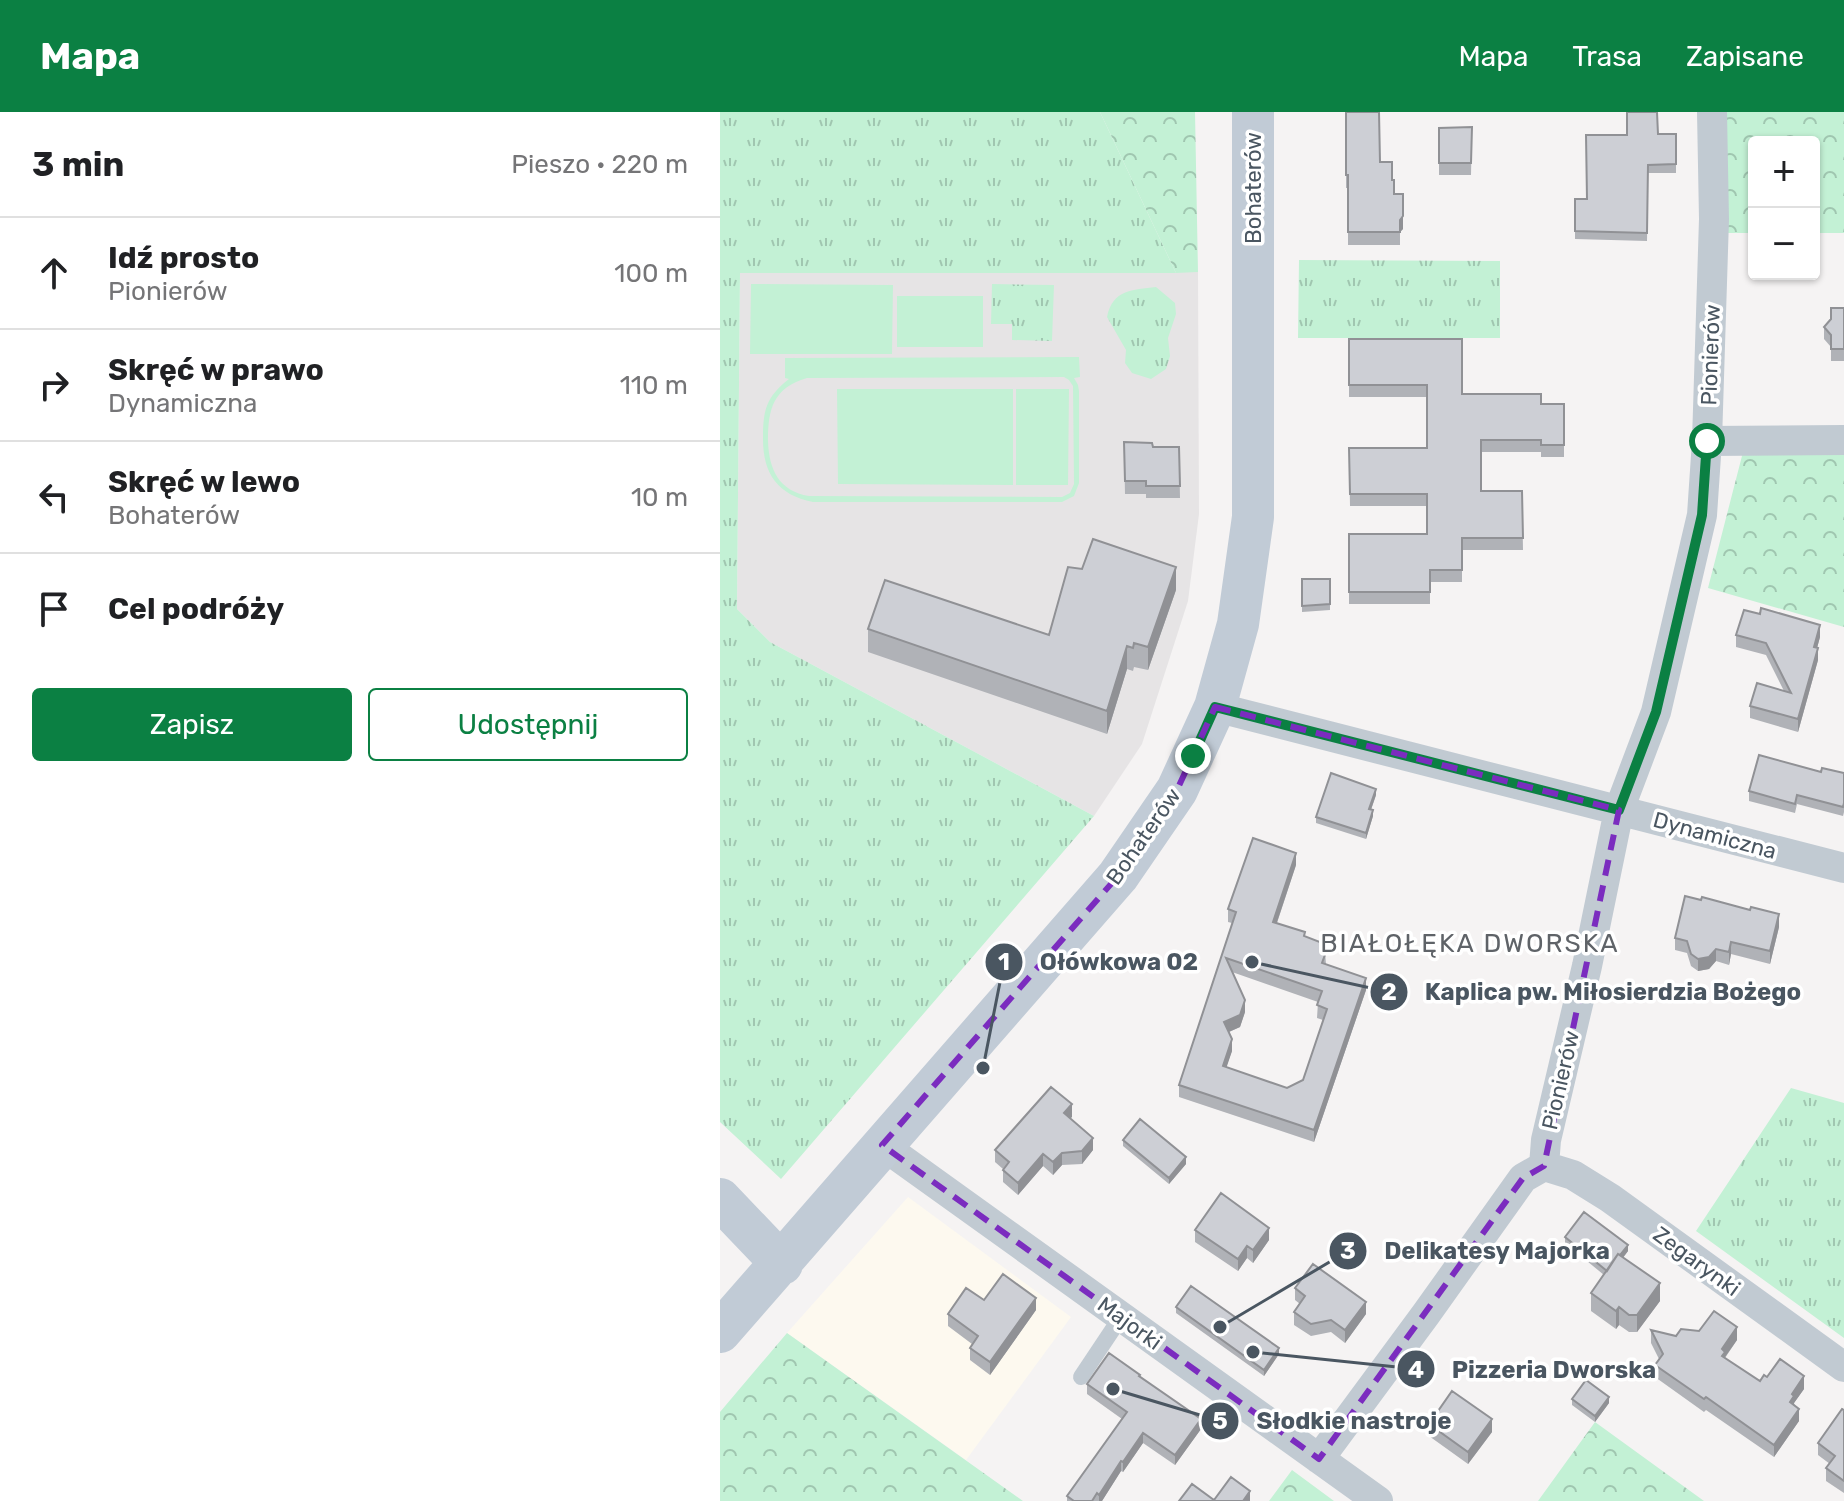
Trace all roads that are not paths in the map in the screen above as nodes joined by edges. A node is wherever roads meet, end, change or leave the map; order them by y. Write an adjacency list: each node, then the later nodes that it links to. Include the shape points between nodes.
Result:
1 (1253, 112): 5 (street, Bohaterów, via 1253,517 1238,624)
2 (1712, 112): 4 (street, Pionierów)
3 (1844, 440): 4 (street)
4 (1707, 441): 6 (street, Pionierów, via 1702,515 1656,712)
5 (1215, 707): 6 (street, Dynamiczna); 8 (street, Bohaterów, via 1177,790 1118,876)
6 (1619, 810): 7 (street, Dynamiczna); 9 (street, Pionierów)
7 (1844, 868)
8 (882, 1145): 11 (street, Bohaterów); 12 (street, Majorki)
9 (1544, 1166): 14 (street, Zegarynki, via 1573,1175 1610,1198); 16 (street, via 1523,1178)
10 (720, 1199): 11 (street)
11 (782, 1264): 13 (street, Bohaterów)
12 (1121, 1317): 15 (lane); 16 (street, Majorki)
13 (720, 1332)
14 (1844, 1367)
15 (1081, 1377)
16 (1319, 1459): 17 (street, Majorki)
17 (1378, 1501)

